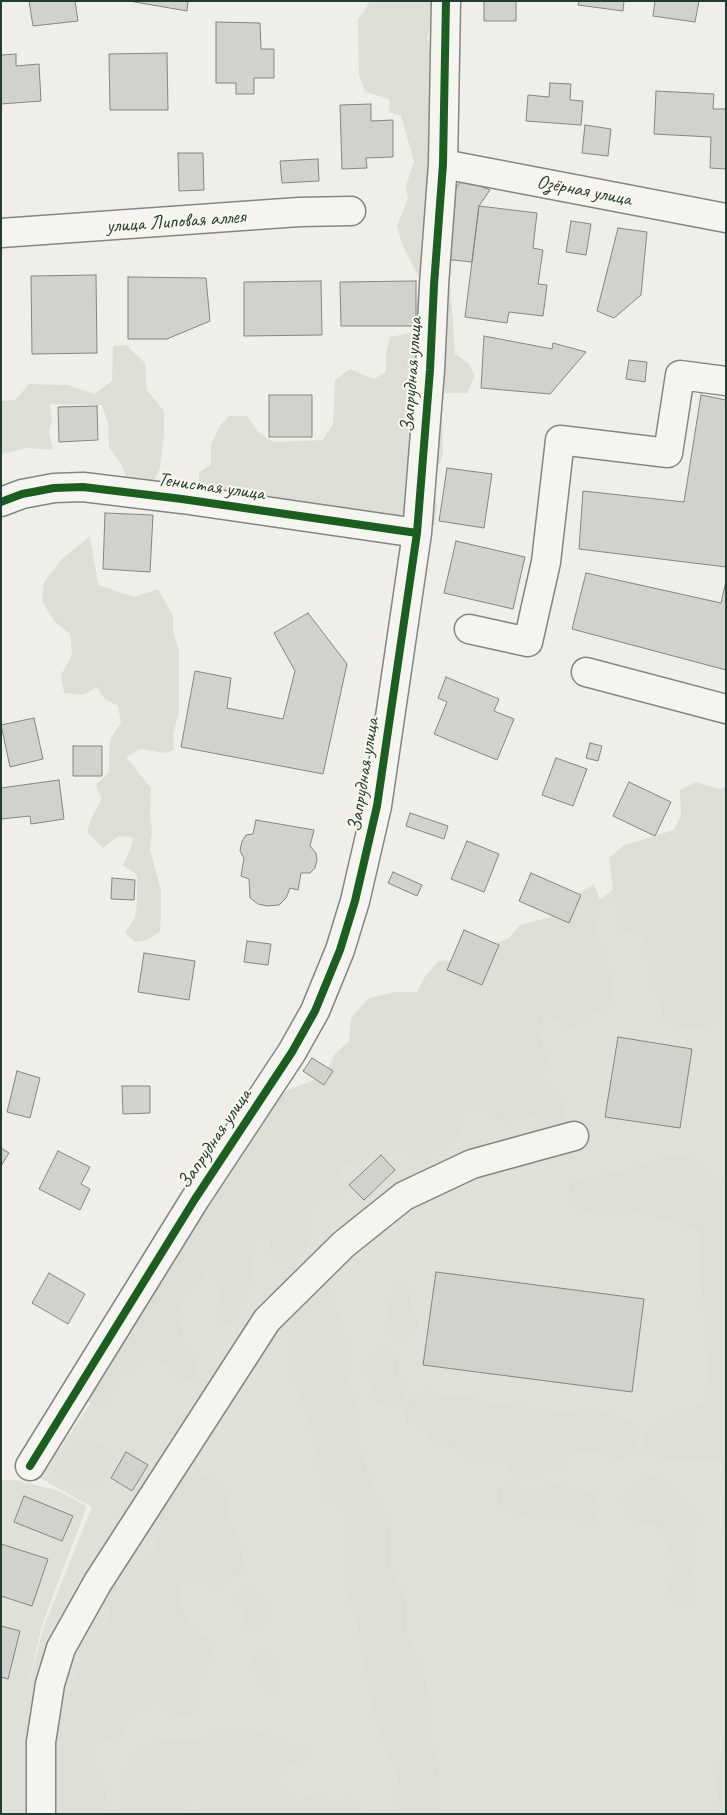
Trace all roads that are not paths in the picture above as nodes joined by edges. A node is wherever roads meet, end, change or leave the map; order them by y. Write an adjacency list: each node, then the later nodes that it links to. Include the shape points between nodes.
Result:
1 (446, 1): 2 (street, Запрудная улица)
2 (442, 164): 4 (street, Озёрная улица); 8 (street, Запрудная улица)
3 (351, 211): 5 (street, улица Липовая аллея)
4 (726, 218)
5 (1, 233)
6 (726, 381): 9 (street, via 680,375 668,453 560,440 546,562 528,642)
7 (1, 502): 8 (street, Тенистая улица, via 54,488 83,487 182,498)
8 (417, 533): 13 (street, Запрудная улица, via 377,806 355,901 340,950 315,1011)
9 (469, 628)
10 (586, 672): 11 (street)
11 (726, 709)
12 (574, 1136): 14 (street, via 472,1164 404,1196 344,1244 267,1320 98,1582 61,1648 50,1684 42,1742)
13 (30, 1466)
14 (42, 1814)

